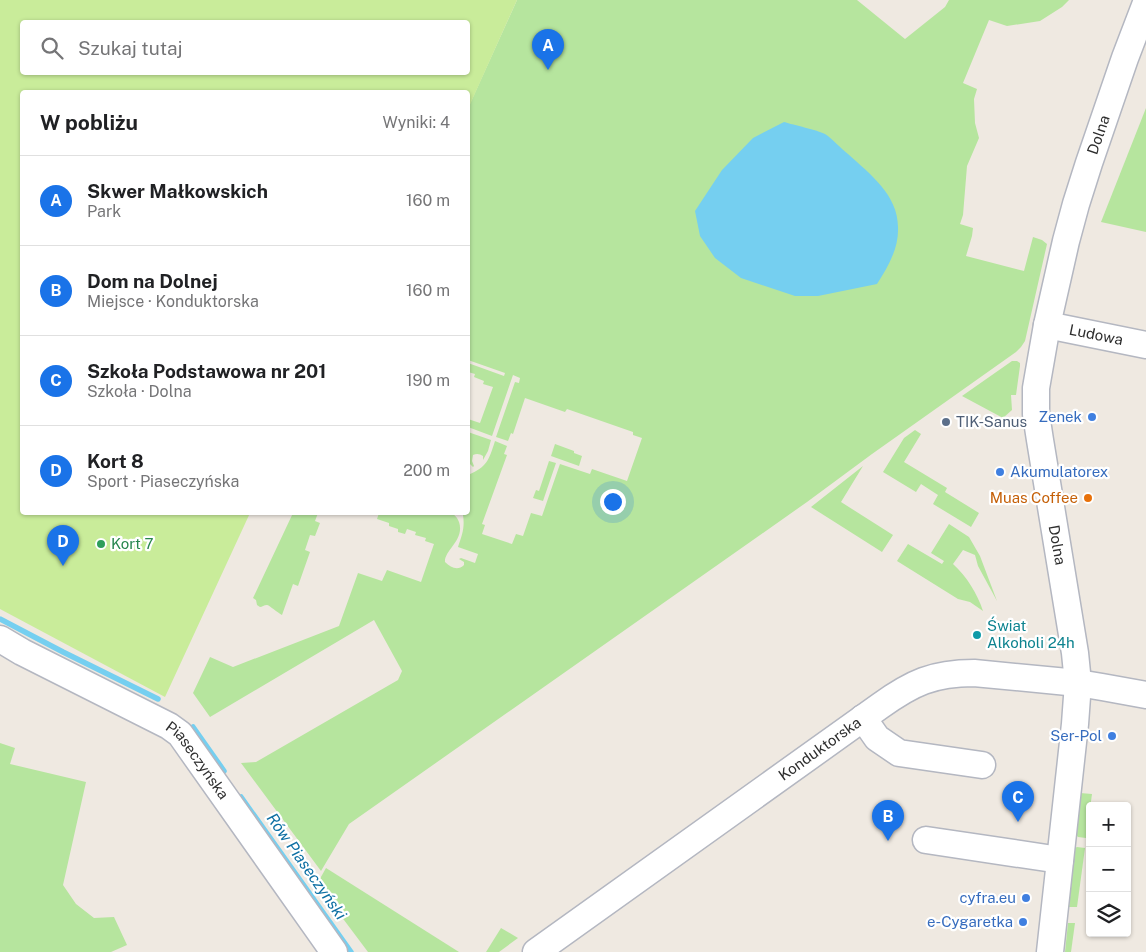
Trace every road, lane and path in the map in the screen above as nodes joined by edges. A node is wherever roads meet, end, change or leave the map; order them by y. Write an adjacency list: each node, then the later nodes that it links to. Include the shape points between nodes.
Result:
1 (1146, 3): 2 (street, Dolna, via 1076,204)
2 (1047, 325): 3 (street, Ludowa); 5 (street, Dolna, via 1036,388 1036,414 1076,653)
3 (1146, 345)
4 (0, 639): 11 (street, Piaseczyńska, via 180,734)
5 (1078, 683): 6 (street, Konduktorska); 7 (street, Konduktorska, via 959,673 940,676 913,684); 10 (street, Dolna)
6 (1146, 695)
7 (863, 718): 8 (street, via 878,738 899,753); 12 (street, Konduktorska)
8 (982, 765)
9 (926, 840): 10 (street)
10 (1060, 860): 13 (street, Dolna)
11 (334, 952)
12 (536, 952)
13 (1050, 952)

